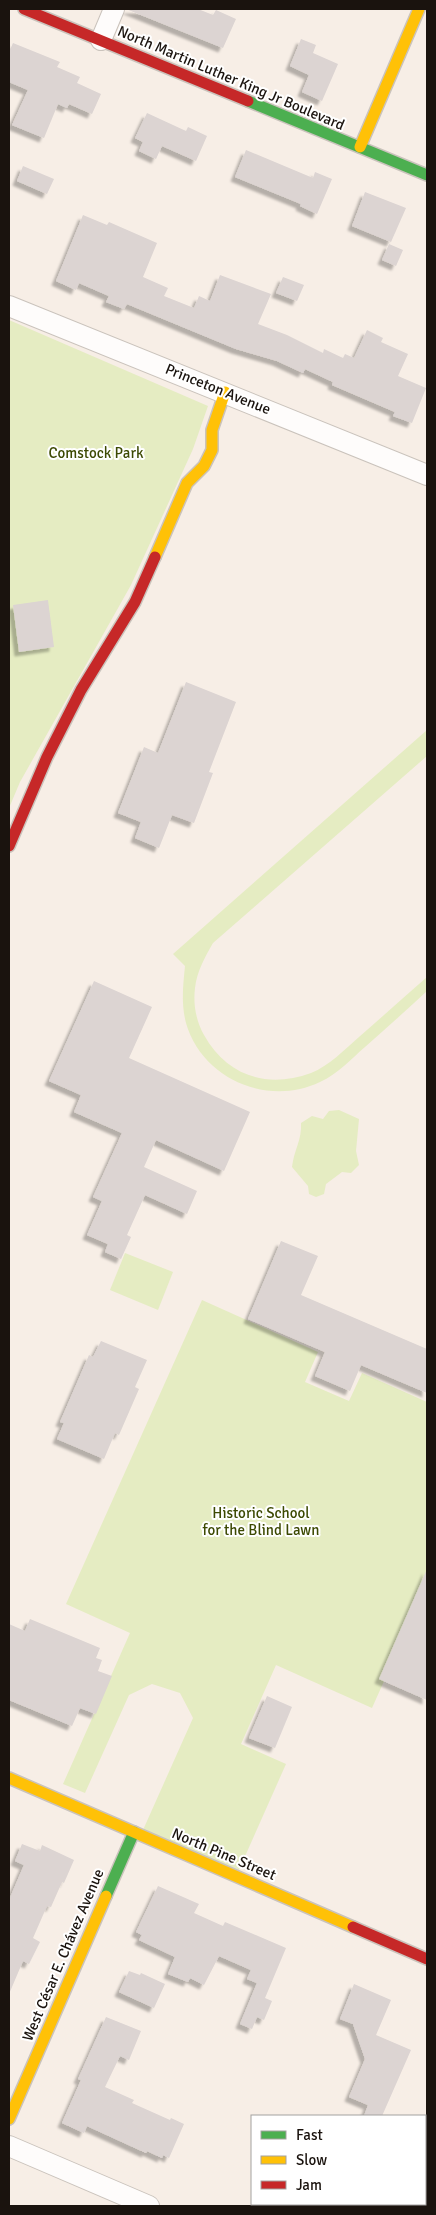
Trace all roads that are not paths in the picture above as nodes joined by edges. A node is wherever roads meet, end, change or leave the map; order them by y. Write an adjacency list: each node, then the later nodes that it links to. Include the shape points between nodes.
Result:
1 (24, 9): 4 (street, North Martin Luther King Jr Boulevard)
2 (114, 9): 4 (street)
3 (419, 9): 5 (street)
4 (101, 40): 5 (street, North Martin Luther King Jr Boulevard)
5 (360, 147): 6 (street, North Martin Luther King Jr Boulevard)
6 (427, 175)
7 (9, 306): 8 (street, Princeton Avenue)
8 (225, 392): 9 (street, Princeton Avenue); 10 (street, via 212,430 212,450 204,466 187,484 135,602 81,690)
9 (427, 475)
10 (9, 846)
11 (9, 1778): 12 (street, North Pine Street)
12 (134, 1832): 13 (street, North Pine Street); 14 (street, West César E. Chávez Avenue)
13 (427, 1959)
14 (9, 2119)
15 (9, 2146): 16 (street)
16 (149, 2206)

